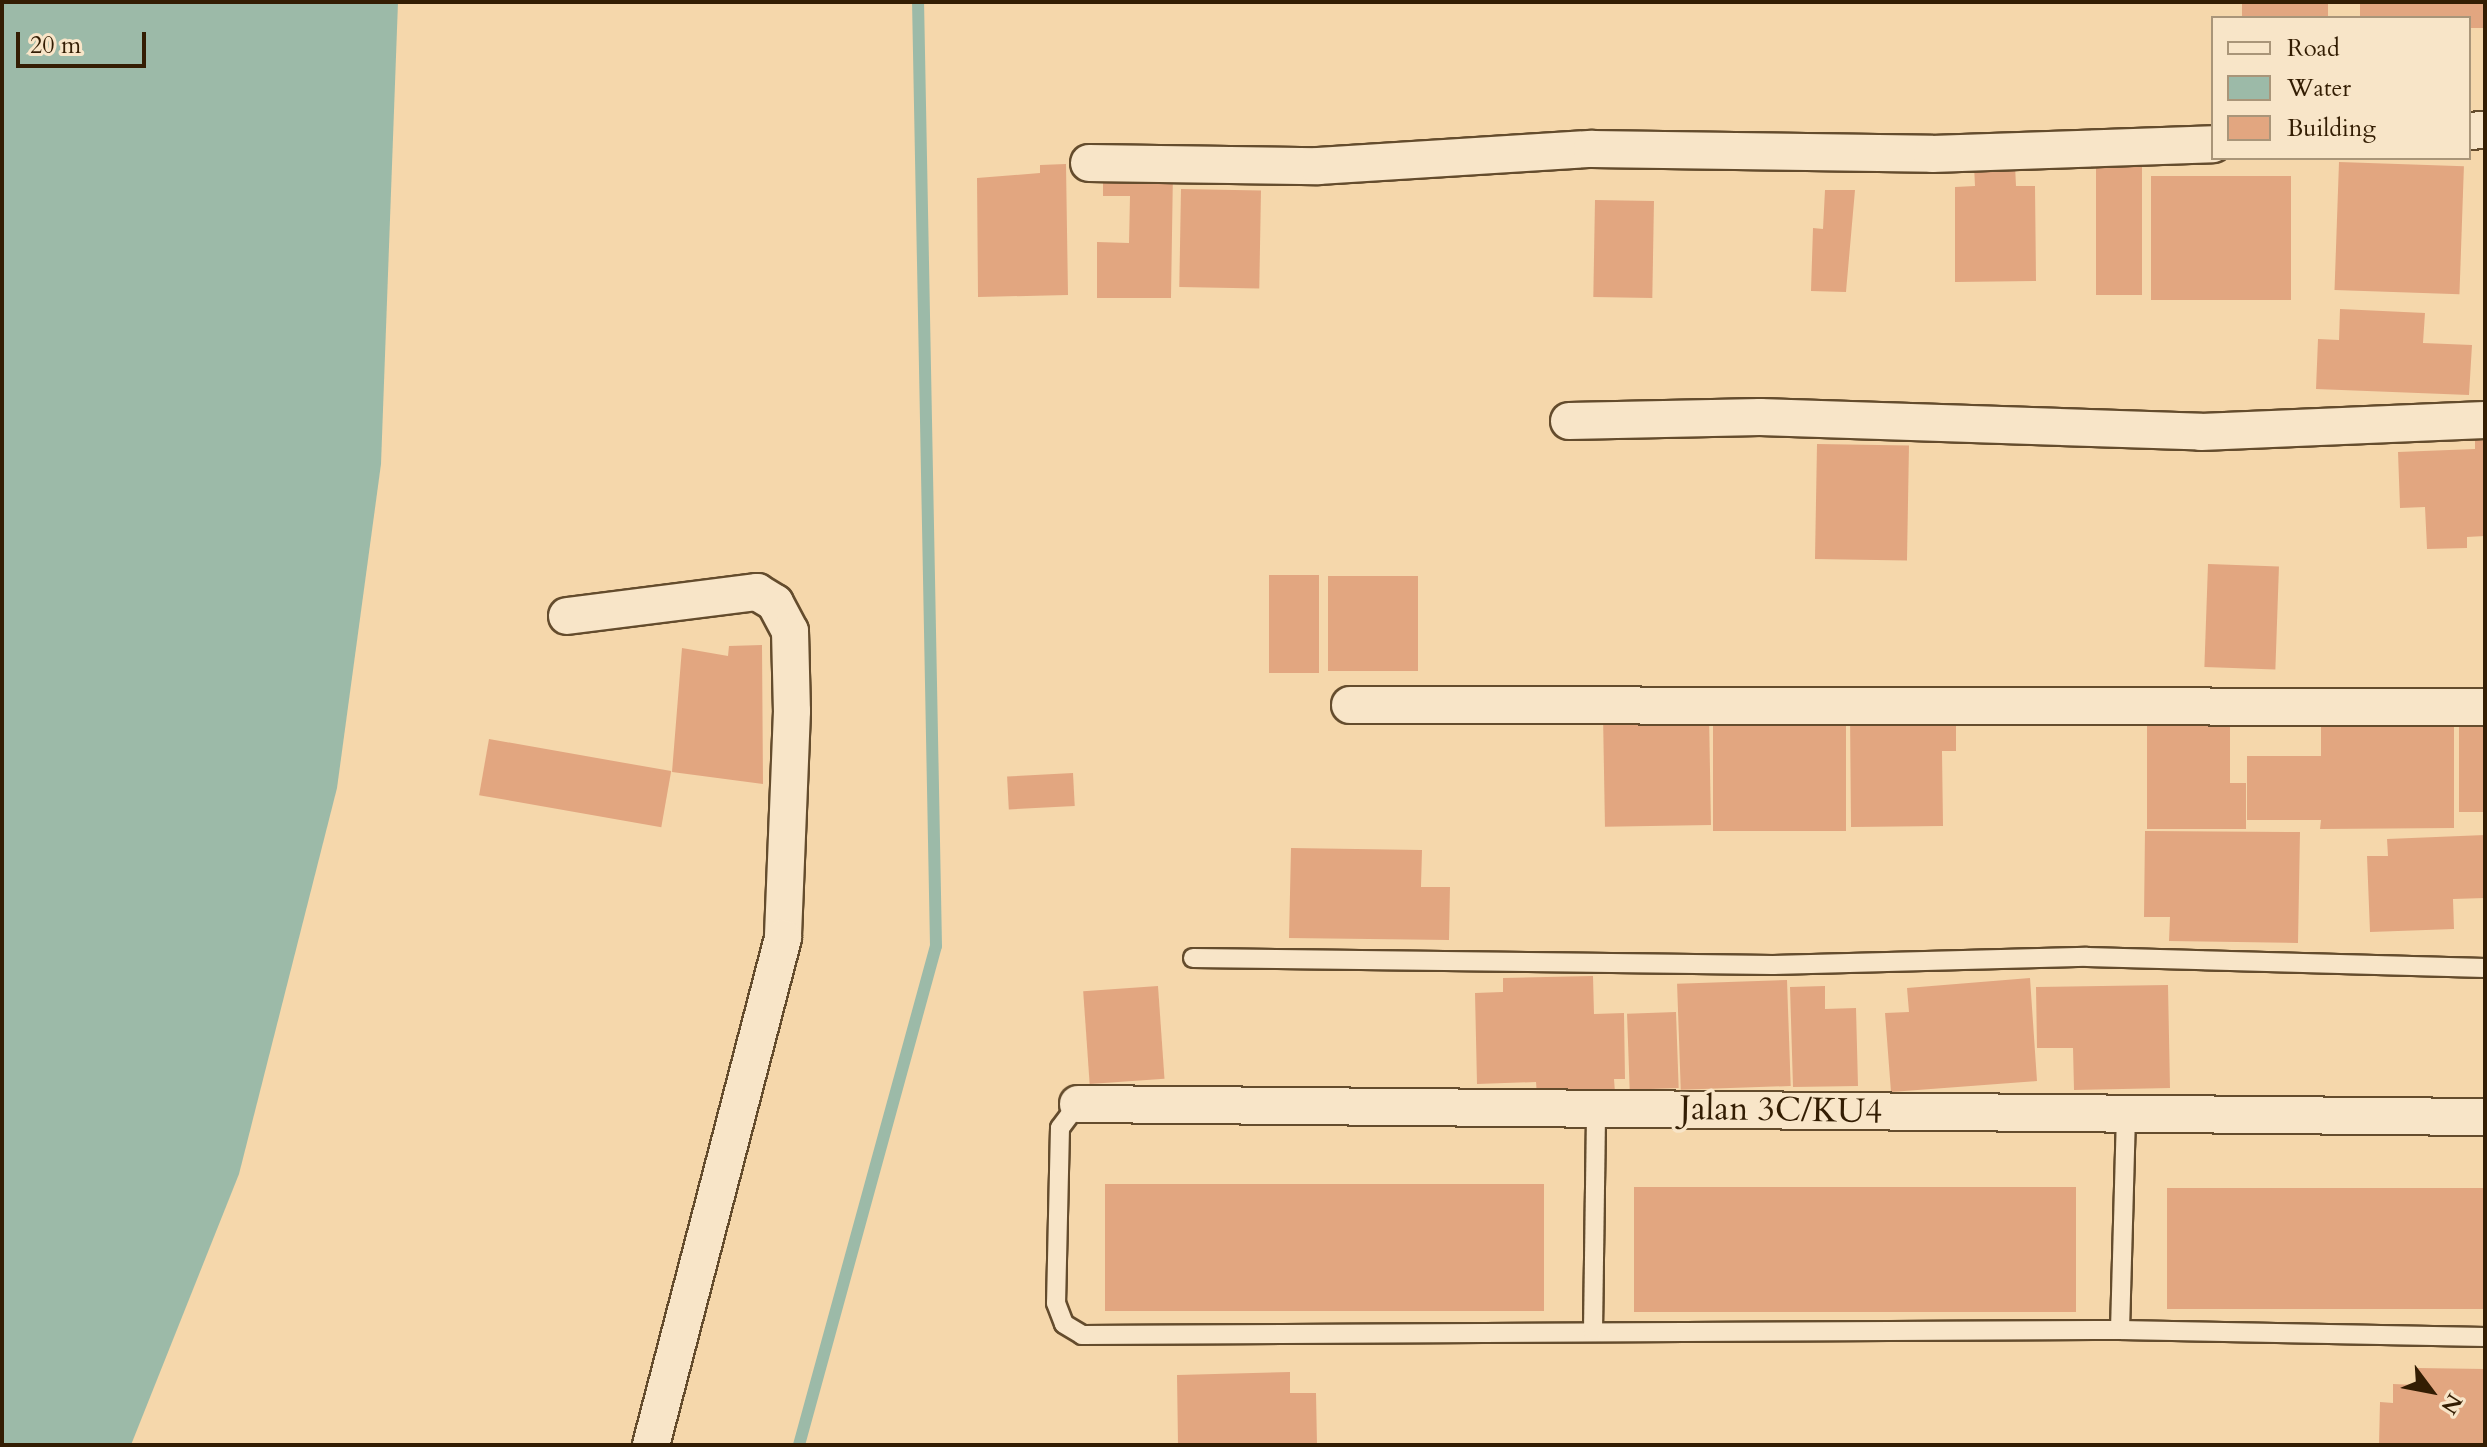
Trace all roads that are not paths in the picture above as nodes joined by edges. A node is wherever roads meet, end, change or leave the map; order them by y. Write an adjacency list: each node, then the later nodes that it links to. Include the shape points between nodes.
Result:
1 (2211, 144): 2 (street, via 1932,154 1592,149 1318,166)
2 (1089, 163)
3 (2485, 420): 4 (street, via 2201,432 1760,417)
4 (1569, 421)
5 (567, 616): 17 (street, via 757,592 775,603 790,631 783,938)
6 (1350, 705): 7 (street)
7 (2485, 707)
8 (1193, 958): 9 (lane, via 1773,965 2087,957)
9 (2485, 968)
10 (1078, 1104): 11 (street, Jalan 3C/KU4); 15 (lane, via 1060,1128 1056,1303 1064,1324 1082,1335)
11 (1596, 1109): 12 (street, Jalan 3C/KU4); 15 (lane)
12 (2126, 1113): 13 (street, Jalan 3C/KU4); 14 (lane)
13 (2485, 1117)
14 (2120, 1330): 15 (lane); 16 (lane)
15 (1593, 1331)
16 (2485, 1337)
17 (651, 1445)

